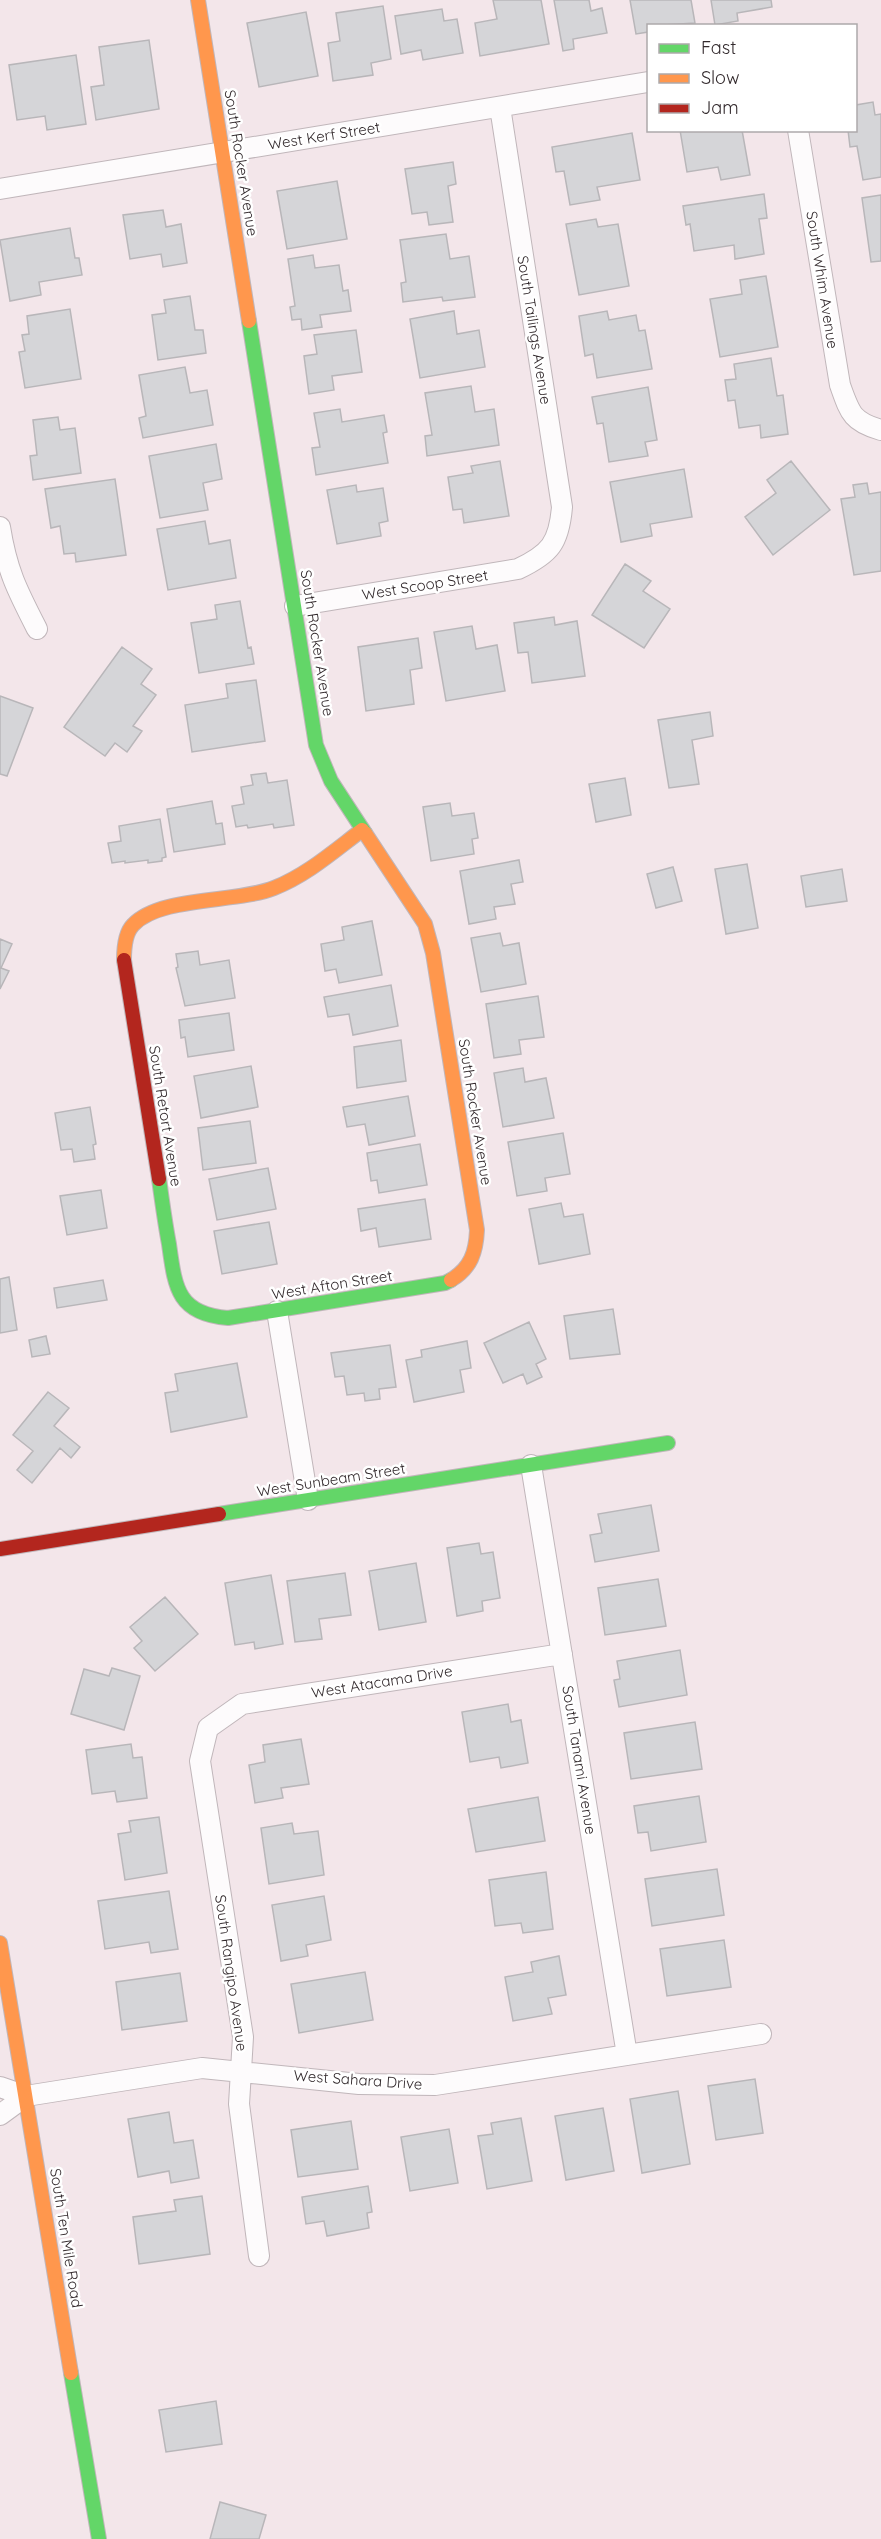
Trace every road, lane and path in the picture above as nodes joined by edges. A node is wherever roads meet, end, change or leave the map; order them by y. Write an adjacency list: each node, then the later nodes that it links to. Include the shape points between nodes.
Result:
1 (198, 0): 5 (street, South Rocker Avenue)
2 (647, 82): 3 (street, West Kerf Street)
3 (500, 107): 5 (street, West Kerf Street); 9 (street, South Tailings Avenue, via 562,507 560,529)
4 (798, 132): 7 (street, South Whim Avenue, via 840,386 848,407 861,424)
5 (223, 153): 6 (street, West Kerf Street); 10 (street, South Rocker Avenue)
6 (0, 189)
7 (881, 430)
8 (0, 527): 11 (street, via 11,577)
9 (549, 550): 10 (street, West Scoop Street, via 518,569)
10 (294, 606): 12 (street, South Rocker Avenue, via 322,764)
11 (37, 628)
12 (362, 830): 13 (street, South Rocker Avenue, via 425,924 433,952 477,1230); 14 (street, South Retort Avenue, via 287,883 257,895 164,908 133,924 125,941 124,958 175,1285)
13 (472, 1262): 15 (street, West Afton Street, via 461,1275 445,1283)
14 (193, 1309): 15 (street, West Afton Street, via 209,1318)
15 (277, 1311): 18 (street)
16 (668, 1443): 17 (street, West Sunbeam Street)
17 (531, 1465): 18 (street, West Sunbeam Street); 20 (street, South Tanami Avenue)
18 (309, 1500): 19 (street, West Sunbeam Street)
19 (0, 1549)
20 (562, 1654): 21 (street, West Atacama Drive, via 242,1704); 24 (street, South Tanami Avenue)
21 (208, 1728): 25 (street, South Rangipo Avenue, via 200,1761 243,2037)
22 (0, 1943): 27 (street, South Ten Mile Road)
23 (761, 2034): 24 (street, West Sahara Drive)
24 (627, 2055): 25 (street, West Sahara Drive, via 435,2085 359,2084)
25 (242, 2071): 27 (street, West Sahara Drive, via 202,2068); 29 (street, South Rangipo Avenue, via 238,2104)
26 (0, 2087): 27 (street)
27 (26, 2097): 28 (street, West Sahara Drive); 30 (street, South Ten Mile Road)
28 (0, 2115)
29 (259, 2256)
30 (99, 2539)

